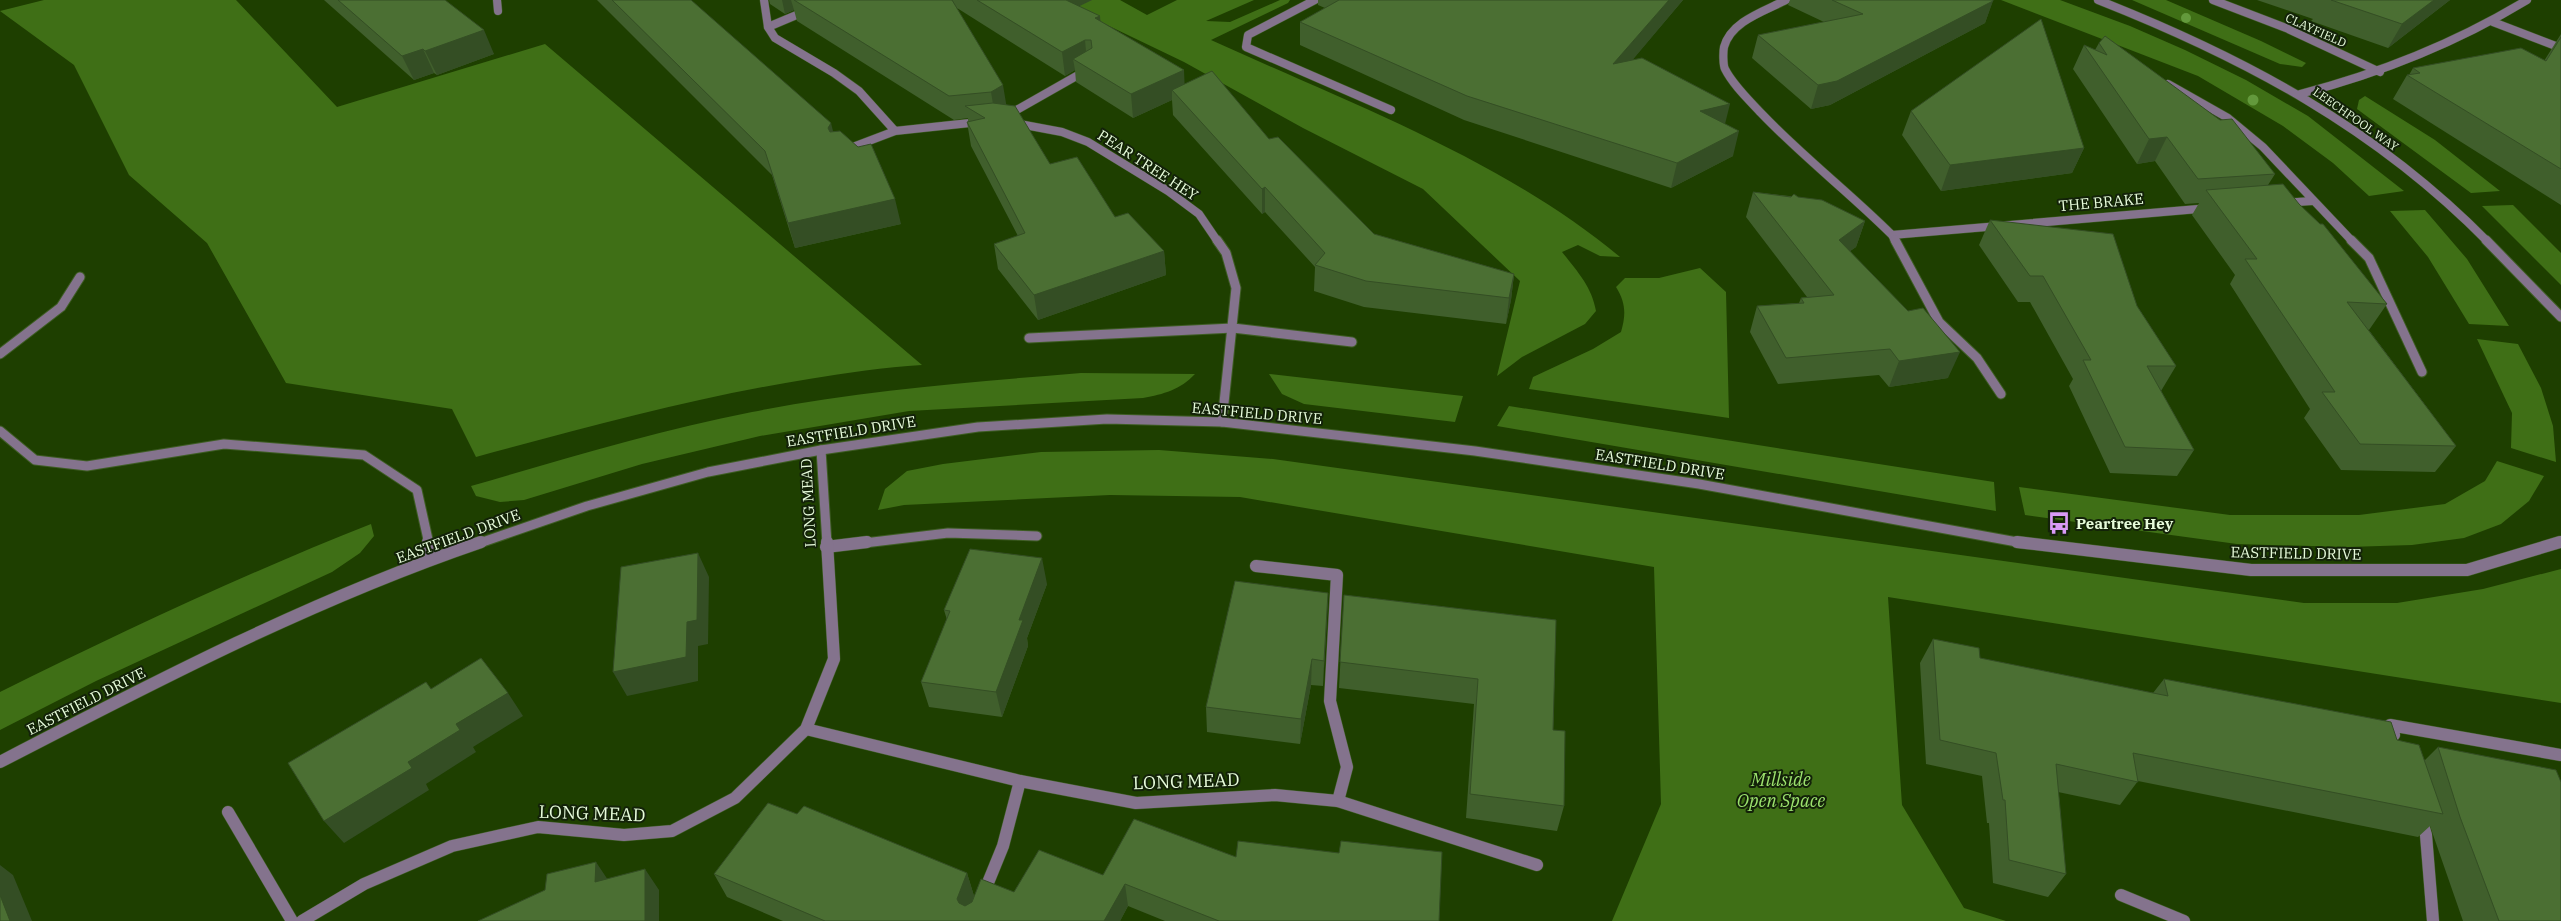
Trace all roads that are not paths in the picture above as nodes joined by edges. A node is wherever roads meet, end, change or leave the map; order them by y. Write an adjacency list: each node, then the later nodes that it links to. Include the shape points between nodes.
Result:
1 (497, 0): 9 (street)
2 (764, 0): 11 (street)
3 (832, 0): 11 (street)
4 (1315, 0): 17 (street, via 1248,35 1246,47)
5 (1786, 0): 24 (street, via 1739,24 1724,46 1724,68 1744,96 1796,149 1858,201)
6 (2098, 0): 16 (street, LEECHPOOL WAY, via 2218,50)
7 (2213, 0): 14 (street, CLAYFIELD, via 2286,28)
8 (2527, 0): 10 (street)
9 (498, 11)
10 (2493, 22): 12 (street); 14 (street)
11 (768, 27): 19 (street, via 774,38 834,73 859,92)
12 (2561, 48)
13 (1090, 68): 27 (street, PEAR TREE HEY, via 997,121 1035,126 1088,142 1199,214 1226,253 1234,279)
14 (2380, 72): 16 (street)
15 (2160, 80): 21 (street, via 2228,118 2263,147)
16 (2300, 94): 26 (street, LEECHPOOL WAY, via 2385,151 2444,199)
17 (1391, 110)
18 (987, 122): 19 (street)
19 (895, 131): 20 (street)
20 (840, 152)
21 (2312, 201): 22 (street); 31 (street, via 2369,258)
22 (2274, 204)
23 (2217, 207): 24 (street, THE BRAKE)
24 (1892, 235): 32 (street, via 1939,322 1977,358)
25 (80, 277): 30 (street, via 61,307)
26 (2561, 317)
27 (1233, 328): 28 (street); 29 (street); 33 (street, PEAR TREE HEY)
28 (1029, 338)
29 (1352, 342)
30 (0, 354)
31 (2422, 372)
32 (2001, 394)
33 (1222, 422): 35 (street, EASTFIELD DRIVE, via 1107,419 978,427); 37 (street, EASTFIELD DRIVE, via 1474,451 1699,484 2006,542 2251,570 2467,570)
34 (0, 431): 39 (street, via 35,460 87,466 224,444 364,455 417,490)
35 (821, 450): 38 (street, LONG MEAD); 39 (street, EASTFIELD DRIVE, via 708,472 587,506)
36 (1037, 536): 38 (street, via 948,533)
37 (2561, 542)
38 (826, 547): 41 (street, LONG MEAD, via 834,659)
39 (432, 559): 44 (street, EASTFIELD DRIVE, via 278,623)
40 (1256, 566): 46 (street, via 1337,575 1330,702 1347,767)
41 (806, 729): 45 (street, LONG MEAD); 53 (street, LONG MEAD, via 735,798 672,831 624,834 538,827 452,846 364,884)
42 (2396, 744): 43 (street, via 2390,726)
43 (2561, 755)
44 (0, 762)
45 (1020, 781): 46 (street, LONG MEAD, via 1136,803 1274,795); 51 (street, via 1003,846)
46 (1338, 801): 49 (street, LONG MEAD)
47 (2417, 808): 55 (street, via 2426,835)
48 (228, 812): 52 (street)
49 (1536, 865)
50 (2120, 894): 54 (street)
51 (979, 904)
52 (292, 921)
53 (302, 921)
54 (2184, 921)
55 (2433, 921)

